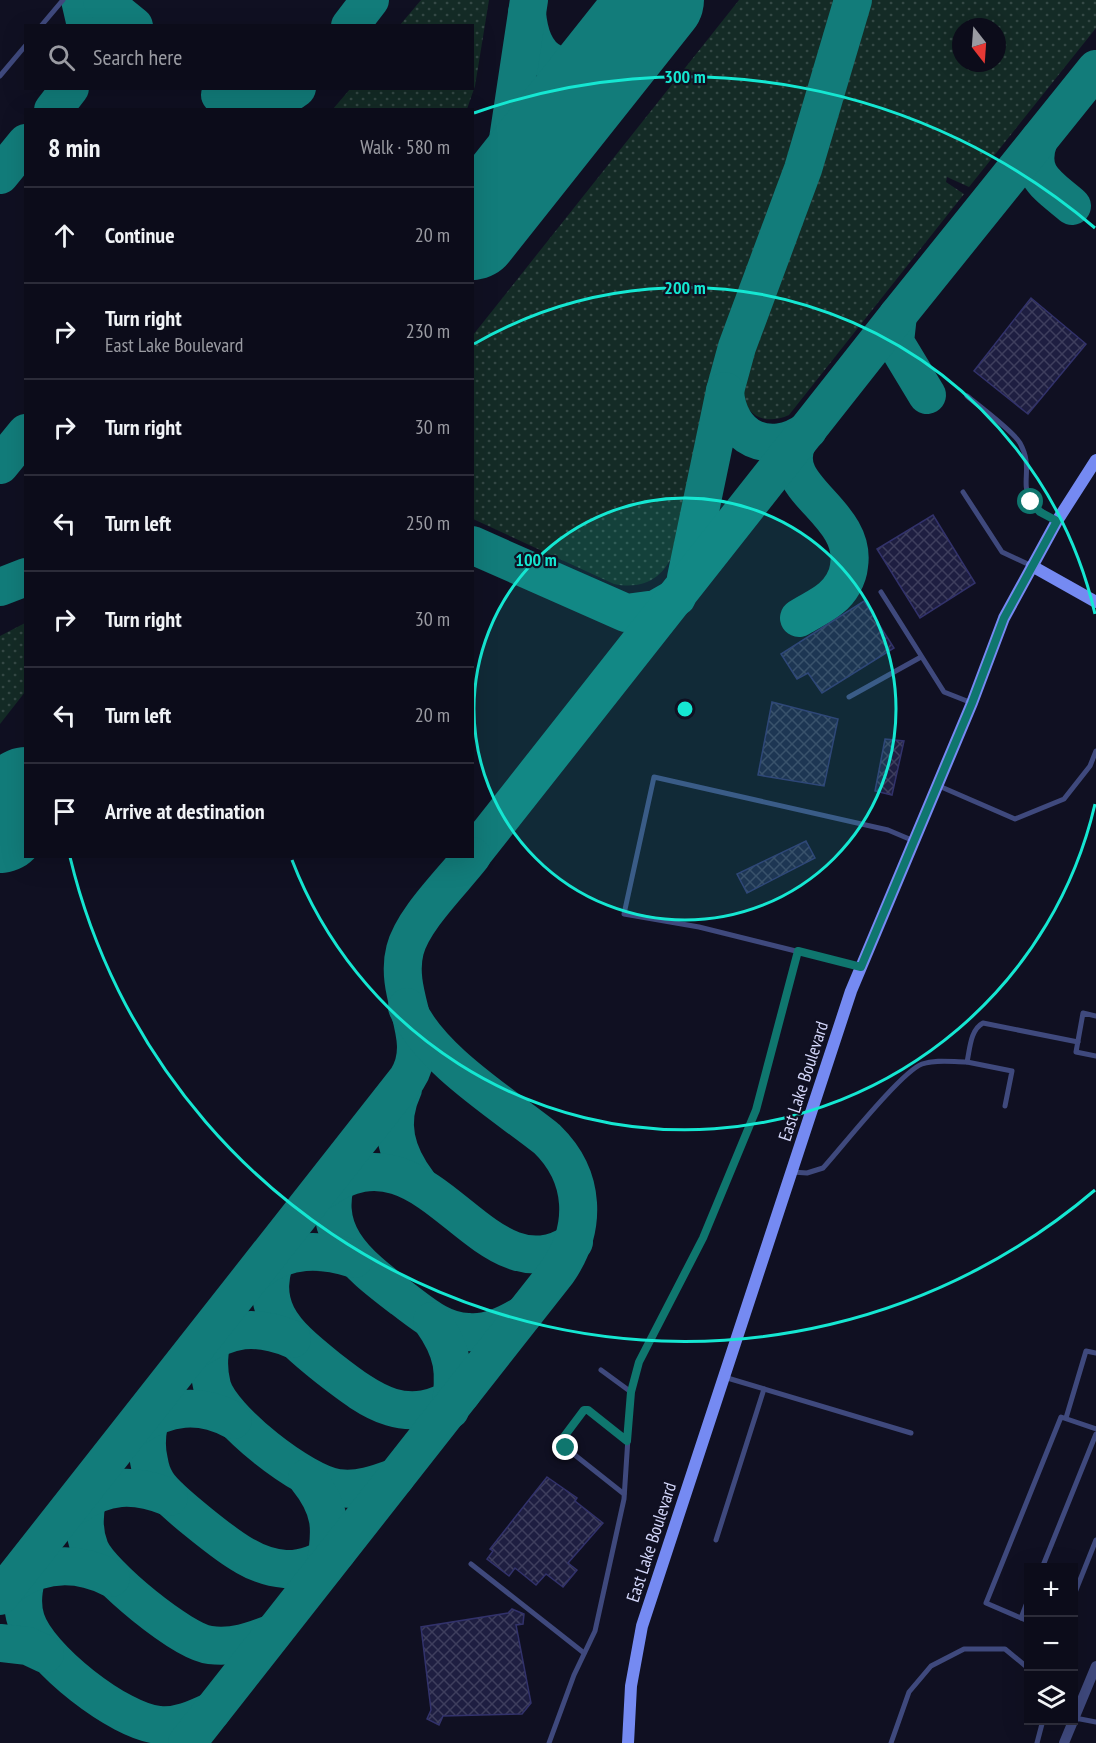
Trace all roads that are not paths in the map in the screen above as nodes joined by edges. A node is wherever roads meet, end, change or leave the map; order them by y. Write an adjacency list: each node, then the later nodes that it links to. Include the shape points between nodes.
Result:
1 (63, 0): 2 (lane)
2 (43, 24)
3 (24, 47): 4 (lane)
4 (0, 76)
5 (967, 396): 8 (lane, via 1019,441 1024,488 1040,512)
6 (1096, 460): 8 (street, East Lake Boulevard)
7 (963, 492): 9 (lane, via 1002,552)
8 (1057, 521): 9 (street, East Lake Boulevard)
9 (1032, 566): 11 (street); 14 (street, East Lake Boulevard, via 1004,618)
10 (881, 592): 12 (lane)
11 (1096, 602)
12 (921, 657): 13 (lane); 14 (lane, via 944,692)
13 (849, 697)
14 (972, 703): 16 (street, East Lake Boulevard)
15 (1096, 751): 16 (lane, via 1090,766 1064,799 1015,819)
16 (937, 786): 17 (street, East Lake Boulevard)
17 (914, 840): 18 (lane, via 888,830 654,777 624,914); 19 (street, East Lake Boulevard)
18 (798, 951): 19 (lane); 30 (lane, via 756,1110 703,1238 639,1362)
19 (861, 967): 25 (street, East Lake Boulevard)
20 (1096, 1016): 21 (lane, via 1083,1013)
21 (1078, 1042): 22 (lane, via 1076,1052); 23 (lane, via 983,1023 976,1026)
22 (1096, 1056)
23 (967, 1062): 24 (lane, via 1012,1071); 25 (lane, via 931,1061 919,1065 823,1168)
24 (1005, 1106)
25 (792, 1172): 28 (street, East Lake Boulevard)
26 (1096, 1353): 31 (lane, via 1086,1351)
27 (601, 1370): 30 (lane)
28 (724, 1377): 29 (lane); 54 (street, East Lake Boulevard, via 642,1626 631,1686)
29 (764, 1389): 33 (lane); 37 (lane)
30 (631, 1392): 35 (lane)
31 (1066, 1418): 32 (lane); 43 (lane, via 1061,1417 986,1603)
32 (1096, 1430)
33 (911, 1433)
34 (1096, 1434): 39 (lane)
35 (627, 1441): 36 (lane); 36 (lane, via 588,1410 563,1438 566,1448)
36 (624, 1494): 45 (lane, via 595,1631)
37 (716, 1540)
38 (1096, 1540): 41 (lane)
39 (1044, 1563)
40 (471, 1564): 45 (lane)
41 (1078, 1585)
42 (1024, 1611): 43 (lane)
43 (1021, 1618): 44 (lane)
44 (1024, 1619)
45 (584, 1653): 53 (lane)
46 (1024, 1664): 55 (lane, via 1005,1649 964,1649 931,1666 909,1692)
47 (1096, 1666): 48 (street)
48 (1078, 1711)
49 (1078, 1719): 50 (lane)
50 (1096, 1722)
51 (1042, 1725): 56 (lane)
52 (1072, 1725): 57 (street)
53 (549, 1743)
54 (628, 1743)
55 (891, 1743)
56 (1037, 1743)
57 (1064, 1743)

